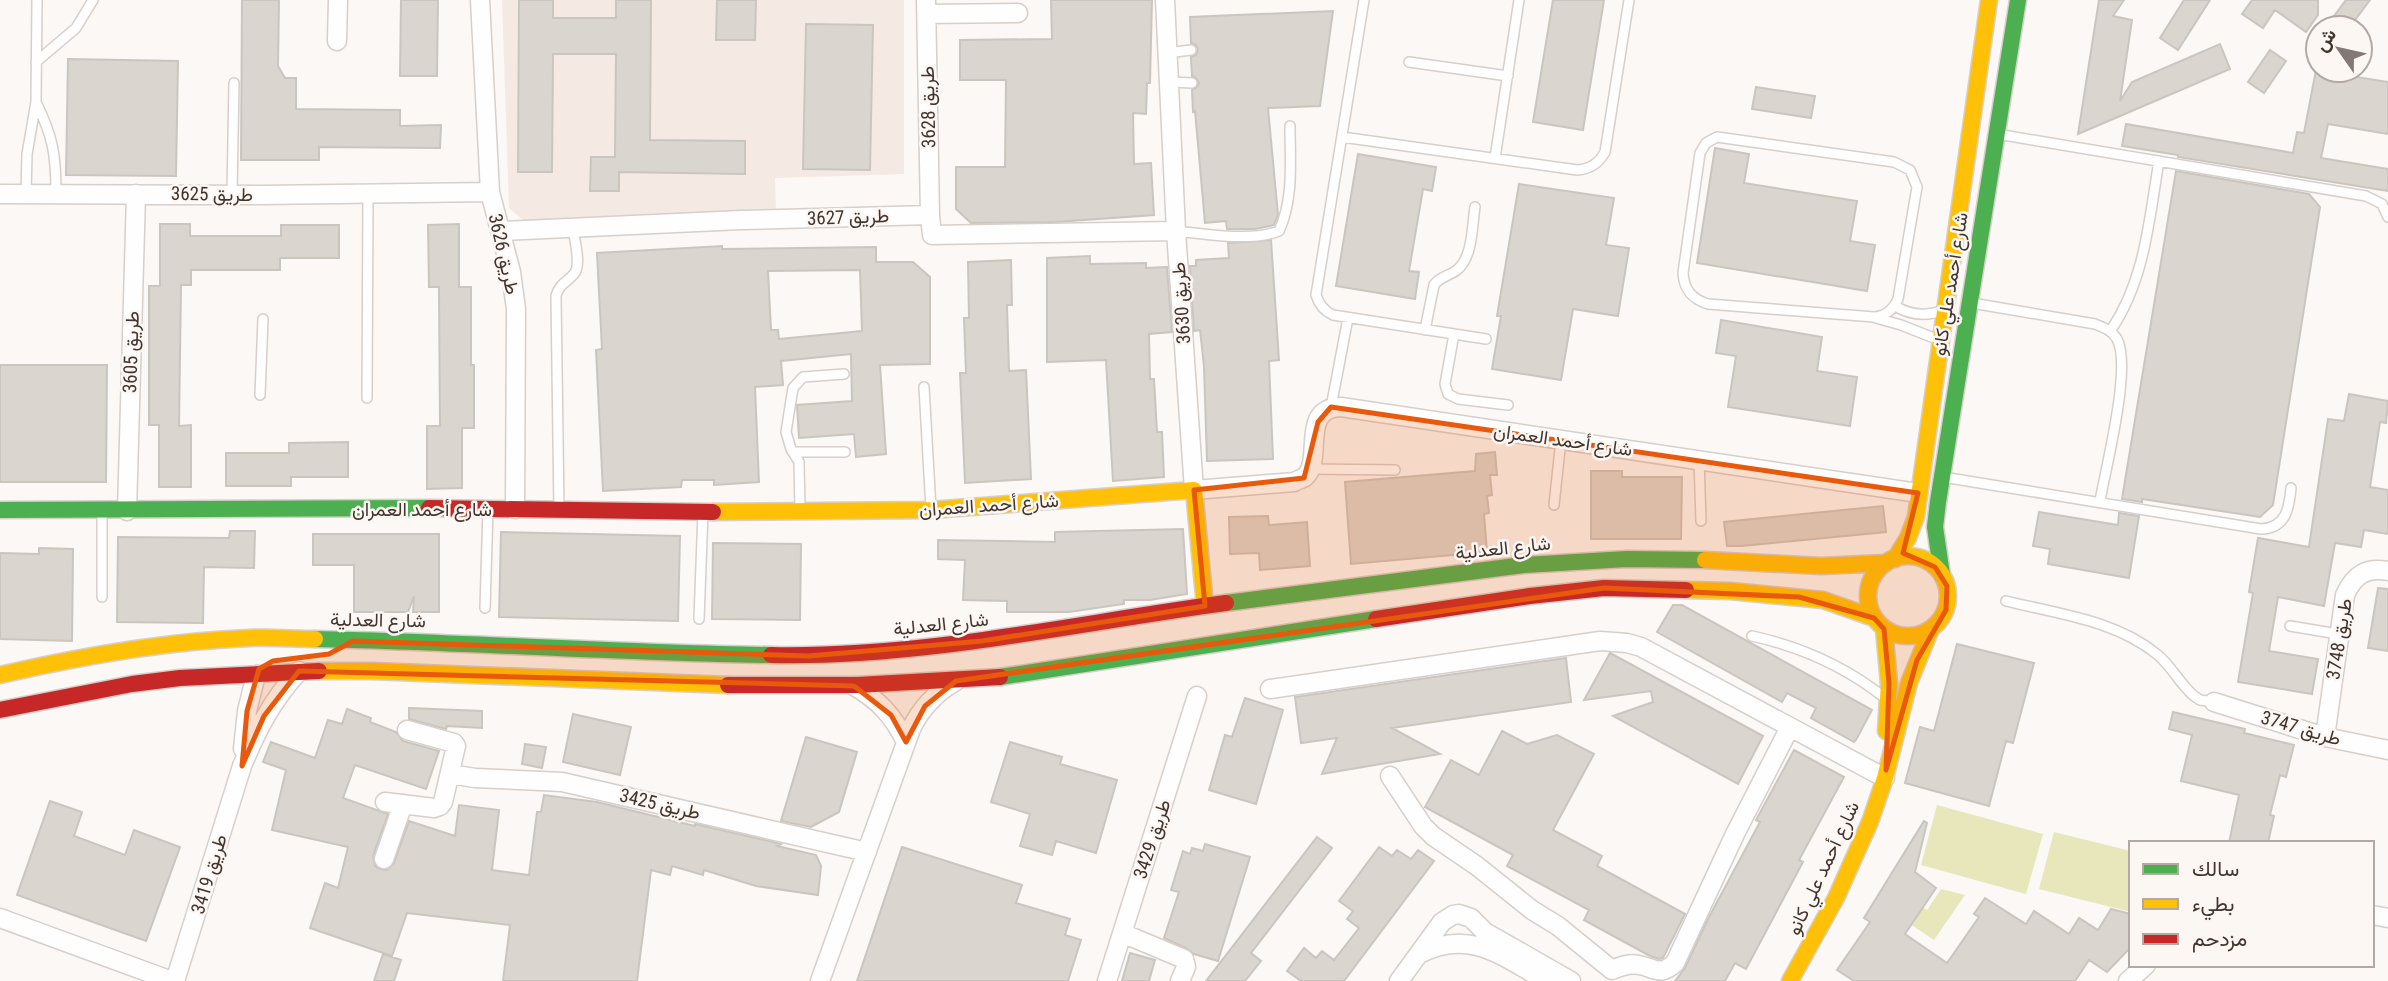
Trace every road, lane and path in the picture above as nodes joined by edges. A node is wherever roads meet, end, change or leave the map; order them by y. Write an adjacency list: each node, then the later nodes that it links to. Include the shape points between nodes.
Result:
1 (37, 0): 16 (lane)
2 (93, 0): 16 (lane, via 76,28)
3 (338, 0): 13 (street)
4 (480, 0): 28 (street, طريق 3626)
5 (1164, 0): 15 (street, طريق 3630)
6 (1364, 0): 25 (lane)
7 (1519, 0): 18 (lane)
8 (1629, 0): 26 (lane, via 1605,152 1597,163 1577,170)
9 (1989, 0): 43 (main road, شارع أحمد علي كانو)
10 (2018, 0): 24 (main road, شارع أحمد علي كانو)
11 (927, 7): 12 (street); 36 (street, طريق 3628)
12 (1018, 13)
13 (337, 41)
14 (1191, 51): 15 (lane)
15 (1167, 52): 19 (street, طريق 3630)
16 (36, 62): 22 (lane)
17 (1409, 62): 18 (lane)
18 (1508, 76): 26 (lane)
19 (1169, 82): 21 (lane); 40 (street, طريق 3630)
20 (234, 83): 33 (lane)
21 (1192, 83)
22 (36, 102): 30 (lane); 31 (lane, via 54,146)
23 (1290, 126): 40 (lane, via 1291,170 1279,231 1233,236)
24 (1996, 134): 27 (lane); 41 (main road, شارع أحمد علي كانو)
25 (1342, 137): 26 (lane); 45 (lane, via 1316,295 1326,312)
26 (1495, 158)
27 (2159, 161): 37 (lane, via 2375,199); 48 (lane, via 2140,269)
28 (490, 192): 34 (street, طريق 3625); 39 (street, طريق 3626)
29 (0, 194): 30 (street, طريق 3625)
30 (26, 194): 31 (street, طريق 3625)
31 (56, 194): 32 (street, طريق 3625)
32 (136, 194): 33 (street, طريق 3625); 75 (street, طريق 3605)
33 (232, 194): 34 (street, طريق 3625)
34 (368, 194): 55 (lane)
35 (1475, 207): 47 (lane, via 1467,254 1458,270 1434,285)
36 (930, 215): 38 (street, طريق 3627); 40 (street, via 932,235)
37 (2388, 218)
38 (573, 228): 39 (street, طريق 3627); 76 (lane, via 577,268 556,296)
39 (501, 231): 71 (street, طريق 3626, via 516,309)
40 (1177, 231): 66 (street, طريق 3630)
41 (1969, 303): 48 (lane); 64 (main road, شارع أحمد علي كانو)
42 (1895, 306): 43 (lane, via 1909,313); 44 (lane); 44 (lane, via 1916,187 1910,170 1894,162 1723,137 1706,143 1700,153 1683,273 1692,297 1708,304)
43 (1944, 309): 51 (main road, شارع أحمد علي كانو)
44 (1874, 317): 51 (lane)
45 (1348, 318): 47 (lane); 57 (lane)
46 (263, 319): 54 (lane)
47 (1424, 330): 49 (lane)
48 (2111, 330): 68 (lane, via 2118,340 2123,376)
49 (1454, 334): 50 (lane); 56 (lane, via 1445,384 1448,394)
50 (1486, 339)
51 (1940, 340): 67 (main road, شارع أحمد علي كانو)
52 (844, 374): 59 (lane, via 803,377 796,383 786,432)
53 (924, 387): 73 (lane)
54 (260, 395)
55 (367, 398)
56 (1508, 405)
57 (1331, 407): 58 (street, شارع أحمد العمران); 62 (street, via 1318,422)
58 (1561, 440): 61 (street, شارع أحمد العمران); 69 (lane)
59 (795, 452): 60 (lane); 78 (lane)
60 (845, 452)
61 (1699, 460): 67 (street, شارع أحمد العمران); 79 (lane)
62 (1310, 469): 63 (lane); 66 (street, شارع أحمد العمران, via 1294,482)
63 (1395, 470)
64 (1941, 476): 68 (lane); 82 (main road, شارع أحمد علي كانو, via 1935,527)
65 (2291, 488): 68 (lane, via 2287,515 2268,528)
66 (1194, 491): 73 (main road, شارع أحمد العمران); 85 (main road, طريق 3630)
67 (1918, 493): 80 (main road, شارع أحمد علي كانو, via 1908,538)
68 (2100, 500)
69 (1555, 505)
70 (488, 508): 71 (main road, شارع أحمد العمران); 75 (main road, شارع أحمد العمران); 86 (lane)
71 (515, 509): 76 (main road, شارع أحمد العمران)
72 (0, 510): 74 (main road, شارع أحمد العمران)
73 (931, 510): 78 (main road, شارع أحمد العمران)
74 (102, 511): 75 (main road, شارع أحمد العمران); 83 (lane)
75 (127, 511)
76 (559, 512): 77 (main road, شارع أحمد العمران)
77 (703, 512): 78 (main road, شارع أحمد العمران); 87 (lane)
78 (800, 513)
79 (1701, 521)
80 (1890, 561): 82 (main road, via 1916,557); 85 (main road, شارع العدلية, via 1821,566 1627,559 1524,565); 88 (main road, via 1877,572 1868,595)
81 (2388, 571): 91 (street, طريق 3748, via 2367,570 2350,585)
82 (1942, 575): 90 (main road, via 1948,598 1940,621)
83 (102, 597)
84 (2006, 601): 102 (lane, via 2091,621 2130,636 2159,656 2194,696)
85 (1205, 606): 93 (main road, شارع العدلية, via 982,641 809,656)
86 (485, 608)
87 (699, 619)
88 (1879, 623): 90 (main road, via 1907,637); 97 (main road, via 1823,600 1730,591 1604,588); 101 (main road, شارع أحمد علي كانو)
89 (2290, 626): 91 (lane)
90 (1931, 629): 111 (main road, شارع أحمد علي كانو, via 1909,683)
91 (2338, 634): 106 (street, طريق 3748)
92 (1752, 636): 101 (lane, via 1824,659)
93 (353, 641): 95 (main road, شارع العدلية, via 250,638 176,644 80,657); 96 (main road, via 329,654 273,661)
94 (299, 671): 96 (main road); 98 (main road); 109 (street, طريق 3419, via 264,716)
95 (0, 675)
96 (256, 676): 103 (main road, via 131,684); 109 (street, طريق 3419, via 247,711)
97 (956, 681): 98 (main road); 107 (street, via 925,706)
98 (854, 686): 107 (street, via 891,715)
99 (1270, 689): 104 (street, via 1614,641 1641,647)
100 (1197, 696): 116 (street, طريق 3429)
101 (1888, 700): 111 (main road, شارع أحمد علي كانو)
102 (2214, 702): 106 (street, طريق 3747)
103 (0, 710)
104 (1790, 727): 111 (street); 120 (street, via 1675,962 1664,970 1624,964)
105 (407, 730): 110 (street, via 454,743)
106 (2325, 737): 108 (street, طريق 3747)
107 (906, 742): 113 (street)
108 (2388, 750)
109 (242, 766): 121 (street, طريق 3419)
110 (450, 774): 113 (street, طريق 3425, via 562,782); 114 (street, via 440,806 394,803)
111 (1886, 774): 128 (main road, شارع أحمد علي كانو, via 1856,858)
112 (1390, 776): 120 (street, via 1433,836 1558,926)
113 (867, 852): 122 (street)
114 (384, 859)
115 (0, 918): 121 (street)
116 (1122, 933): 123 (street, طريق 3429); 124 (street, via 1184,959)
117 (1499, 947): 118 (street, via 1458,942); 118 (street, via 1471,918 1453,915 1442,922); 126 (street); 127 (street)
118 (1419, 954): 125 (street)
119 (2144, 967): 129 (street)
120 (1609, 975)
121 (174, 981)
122 (820, 981)
123 (1107, 981)
124 (1181, 981)
125 (1399, 981)
126 (1546, 981)
127 (1571, 981)
128 (1790, 981)
129 (2128, 981)

